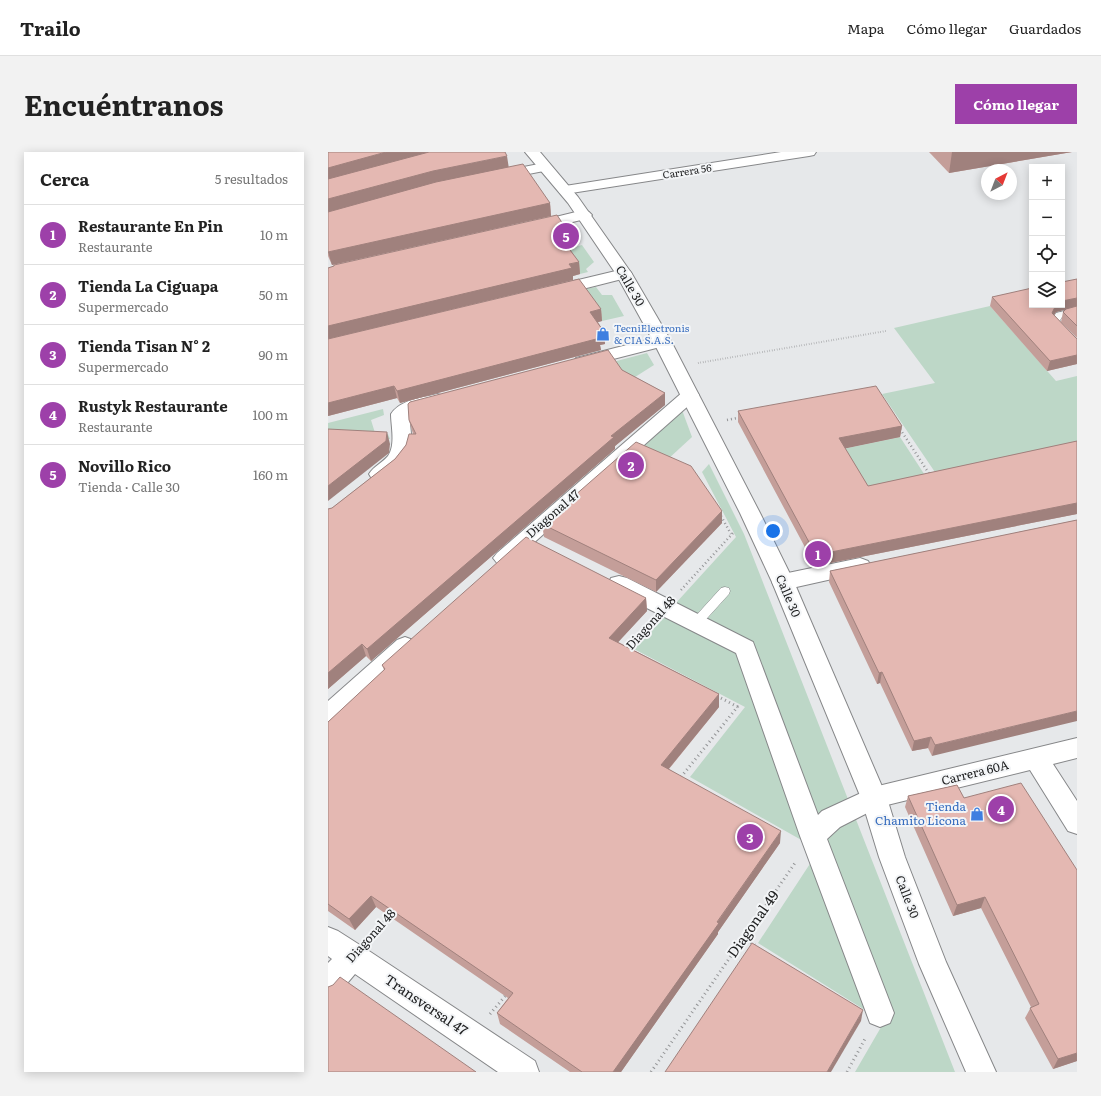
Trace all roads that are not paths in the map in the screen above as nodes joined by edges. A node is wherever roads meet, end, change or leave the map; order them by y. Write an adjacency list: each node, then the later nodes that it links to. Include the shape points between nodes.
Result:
1 (532, 152): 4 (street, Calle 30)
2 (752, 152): 6 (street, Carrera 56)
3 (809, 152): 6 (street, Carrera 56)
4 (544, 167): 5 (street); 6 (street, Calle 30)
5 (484, 179)
6 (562, 187): 7 (street, Calle 30)
7 (584, 216): 8 (street); 9 (street, Calle 30)
8 (515, 231)
9 (624, 274): 10 (street); 12 (street, Calle 30)
10 (540, 294)
11 (1077, 311): 13 (lane, via 1059,315 1055,322)
12 (662, 342): 14 (street); 15 (street, Calle 30)
13 (1077, 345)
14 (564, 367)
15 (690, 395): 18 (street, Diagonal 47); 23 (street, Calle 30)
16 (450, 397): 17 (street, via 405,409 400,414 402,442 399,456)
17 (366, 485)
18 (526, 538): 19 (street); 21 (street, Diagonal 47)
19 (547, 548)
20 (876, 563): 23 (street)
21 (491, 569)
22 (602, 576): 25 (street)
23 (783, 582): 30 (street, Calle 30)
24 (725, 591): 25 (lane)
25 (696, 623): 32 (street, via 745,648)
26 (421, 632): 27 (street)
27 (328, 715)
28 (1077, 748): 29 (street, Carrera 60A)
29 (1036, 758): 30 (street, Carrera 60A); 31 (street)
30 (874, 798): 32 (street, via 831,819); 38 (street, Calle 30, via 892,857 933,964)
31 (1077, 823)
32 (813, 836): 36 (street)
33 (328, 940): 34 (street, Transversal 47)
34 (353, 956): 35 (street, Diagonal 48); 37 (street, Transversal 47)
35 (328, 984)
36 (880, 1013)
37 (524, 1072)
38 (982, 1072)

